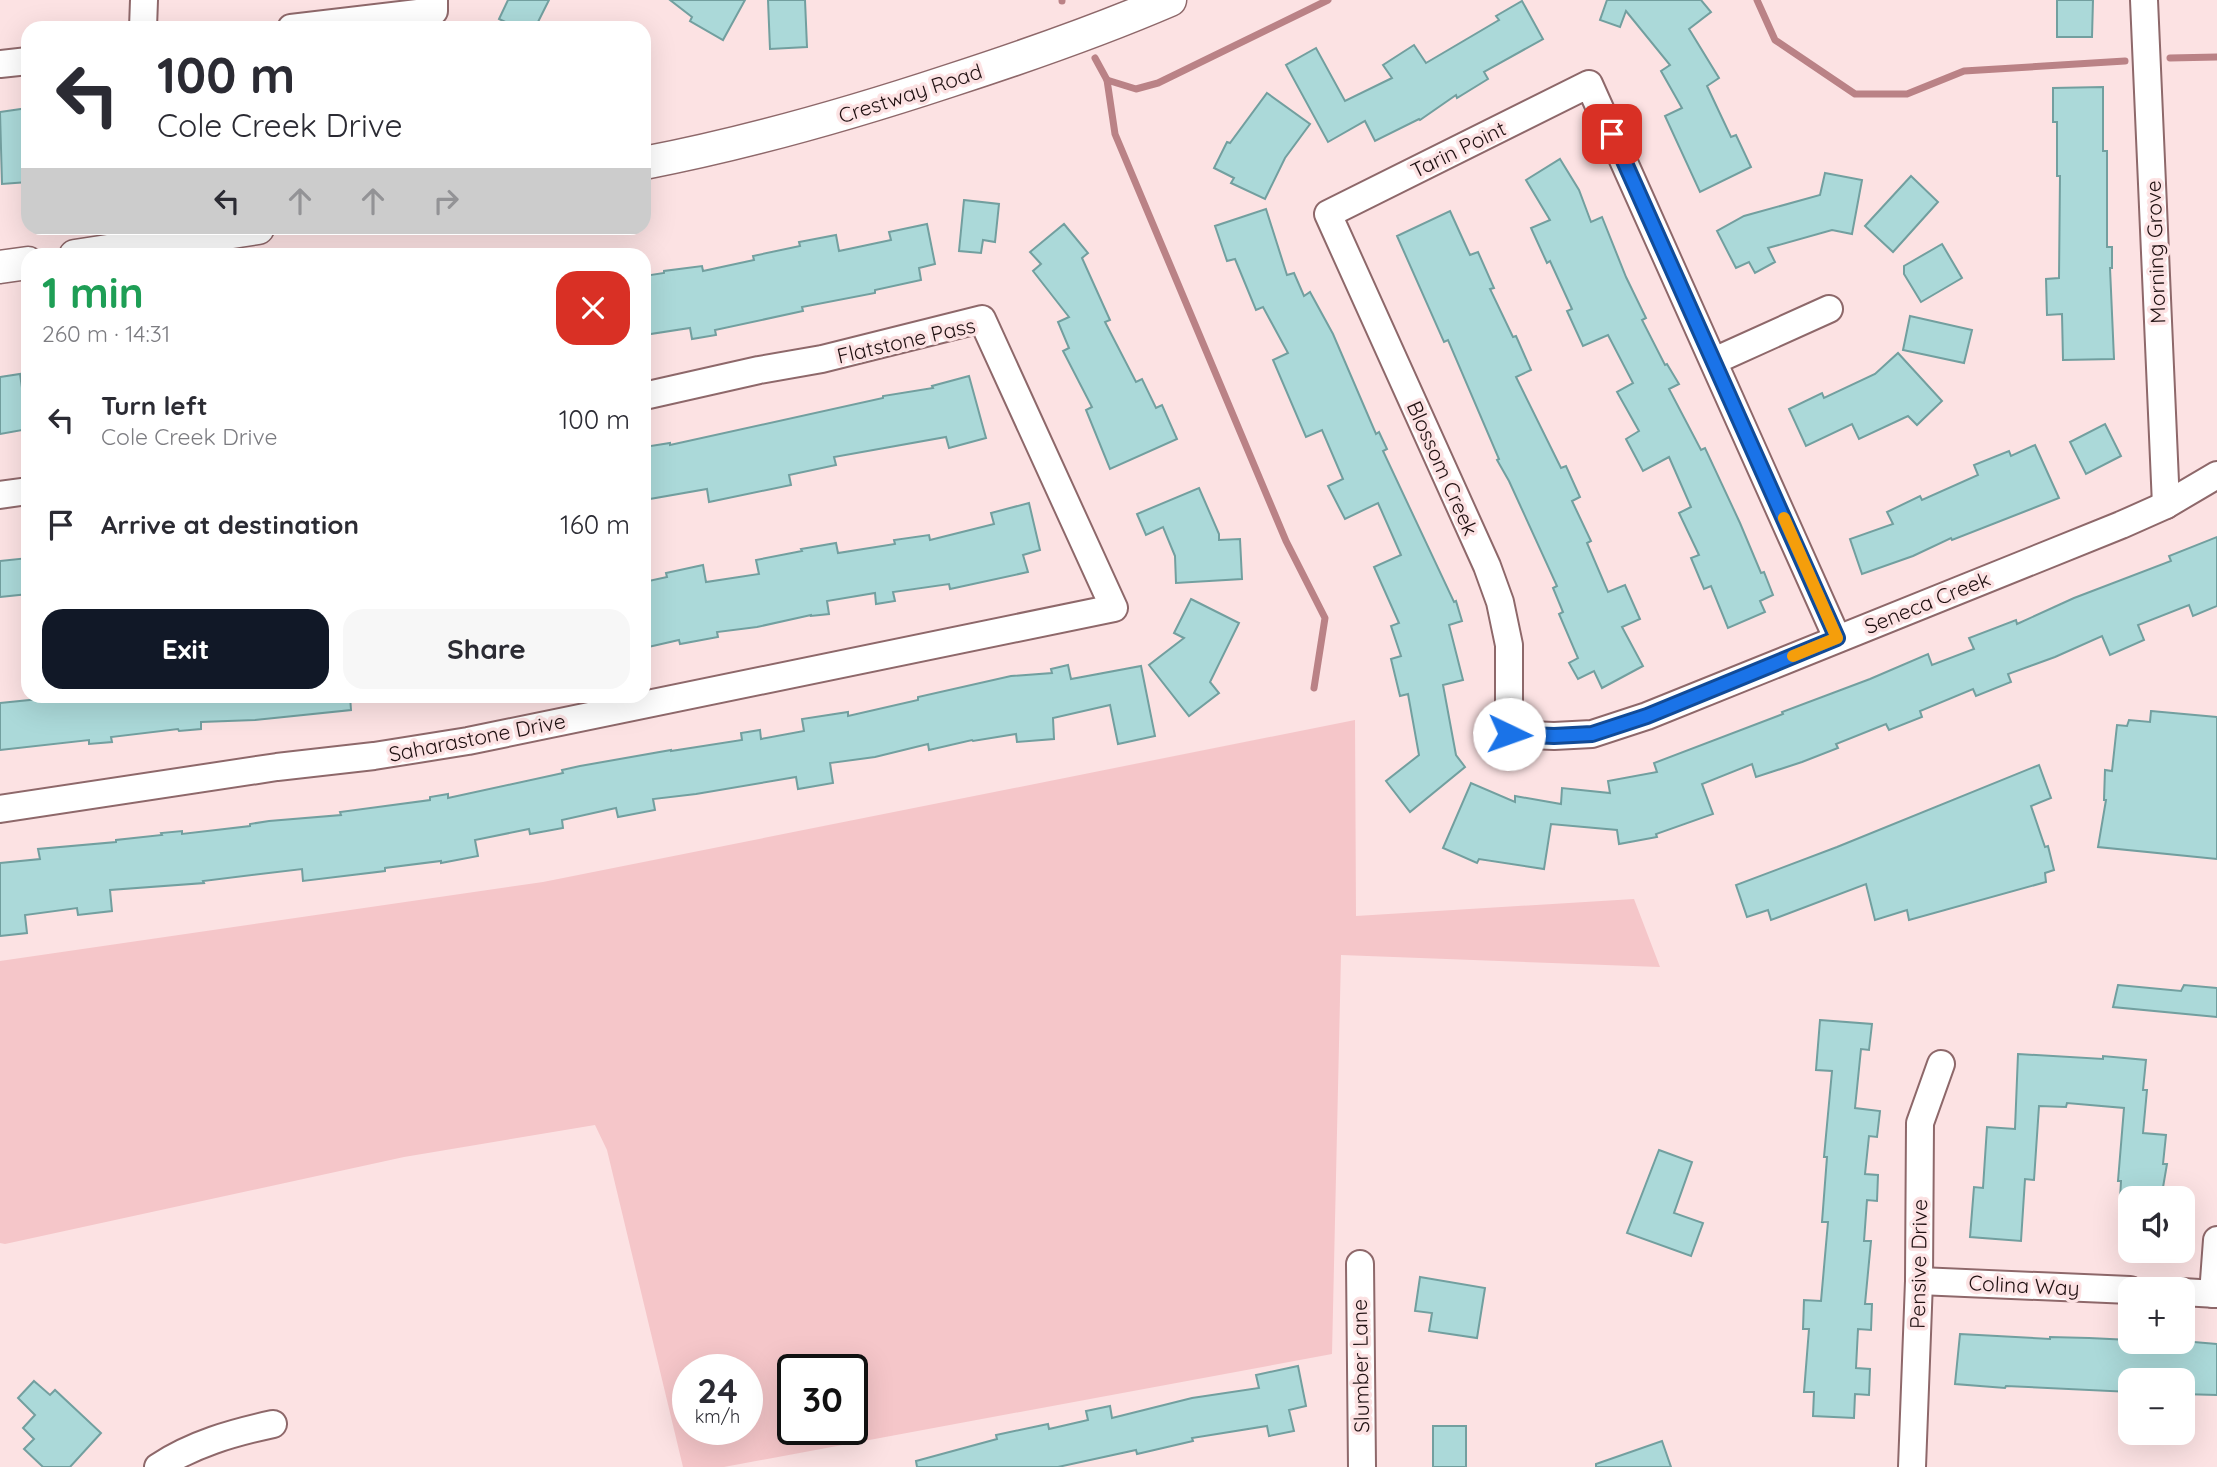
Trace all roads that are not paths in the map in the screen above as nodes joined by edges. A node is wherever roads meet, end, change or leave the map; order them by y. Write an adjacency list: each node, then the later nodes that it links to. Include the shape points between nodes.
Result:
1 (144, 0): 5 (street)
2 (434, 0): 6 (street, via 434,11)
3 (1170, 0): 9 (street, Crestway Road, via 1024,57 849,114)
4 (2144, 0): 21 (street, Morning Grove)
5 (143, 21)
6 (350, 21)
7 (21, 62): 8 (street)
8 (0, 64)
9 (651, 162)
10 (1328, 214): 16 (street, Tarin Point, via 1589,84); 24 (street, Blossom Creek, via 1488,566 1509,645)
11 (212, 235): 12 (street)
12 (127, 248)
13 (21, 264): 14 (street)
14 (0, 267)
15 (1829, 309): 16 (street)
16 (1714, 361): 23 (street)
17 (651, 394): 22 (street, Flatstone Pass, via 982,319)
18 (2217, 475): 21 (street, Seneca Creek)
19 (21, 492): 20 (street)
20 (0, 495)
21 (2166, 505): 23 (street, Seneca Creek)
22 (1114, 608): 25 (street, Saharastone Drive, via 468,741)
23 (1837, 638): 24 (street, Seneca Creek, via 1592,734)
24 (1509, 734)
25 (0, 809)
26 (1941, 1064): 29 (street, Pensive Drive, via 1920,1123)
27 (2217, 1240): 32 (street)
28 (1360, 1264): 35 (street, Slumber Lane)
29 (1919, 1281): 30 (street, Colina Way); 37 (street, Pensive Drive)
30 (2118, 1289)
31 (2195, 1293): 32 (street)
32 (2215, 1294)
33 (273, 1424): 34 (street, via 239,1432)
34 (189, 1460): 36 (street)
35 (1359, 1466)
36 (158, 1467)
37 (1912, 1467)

